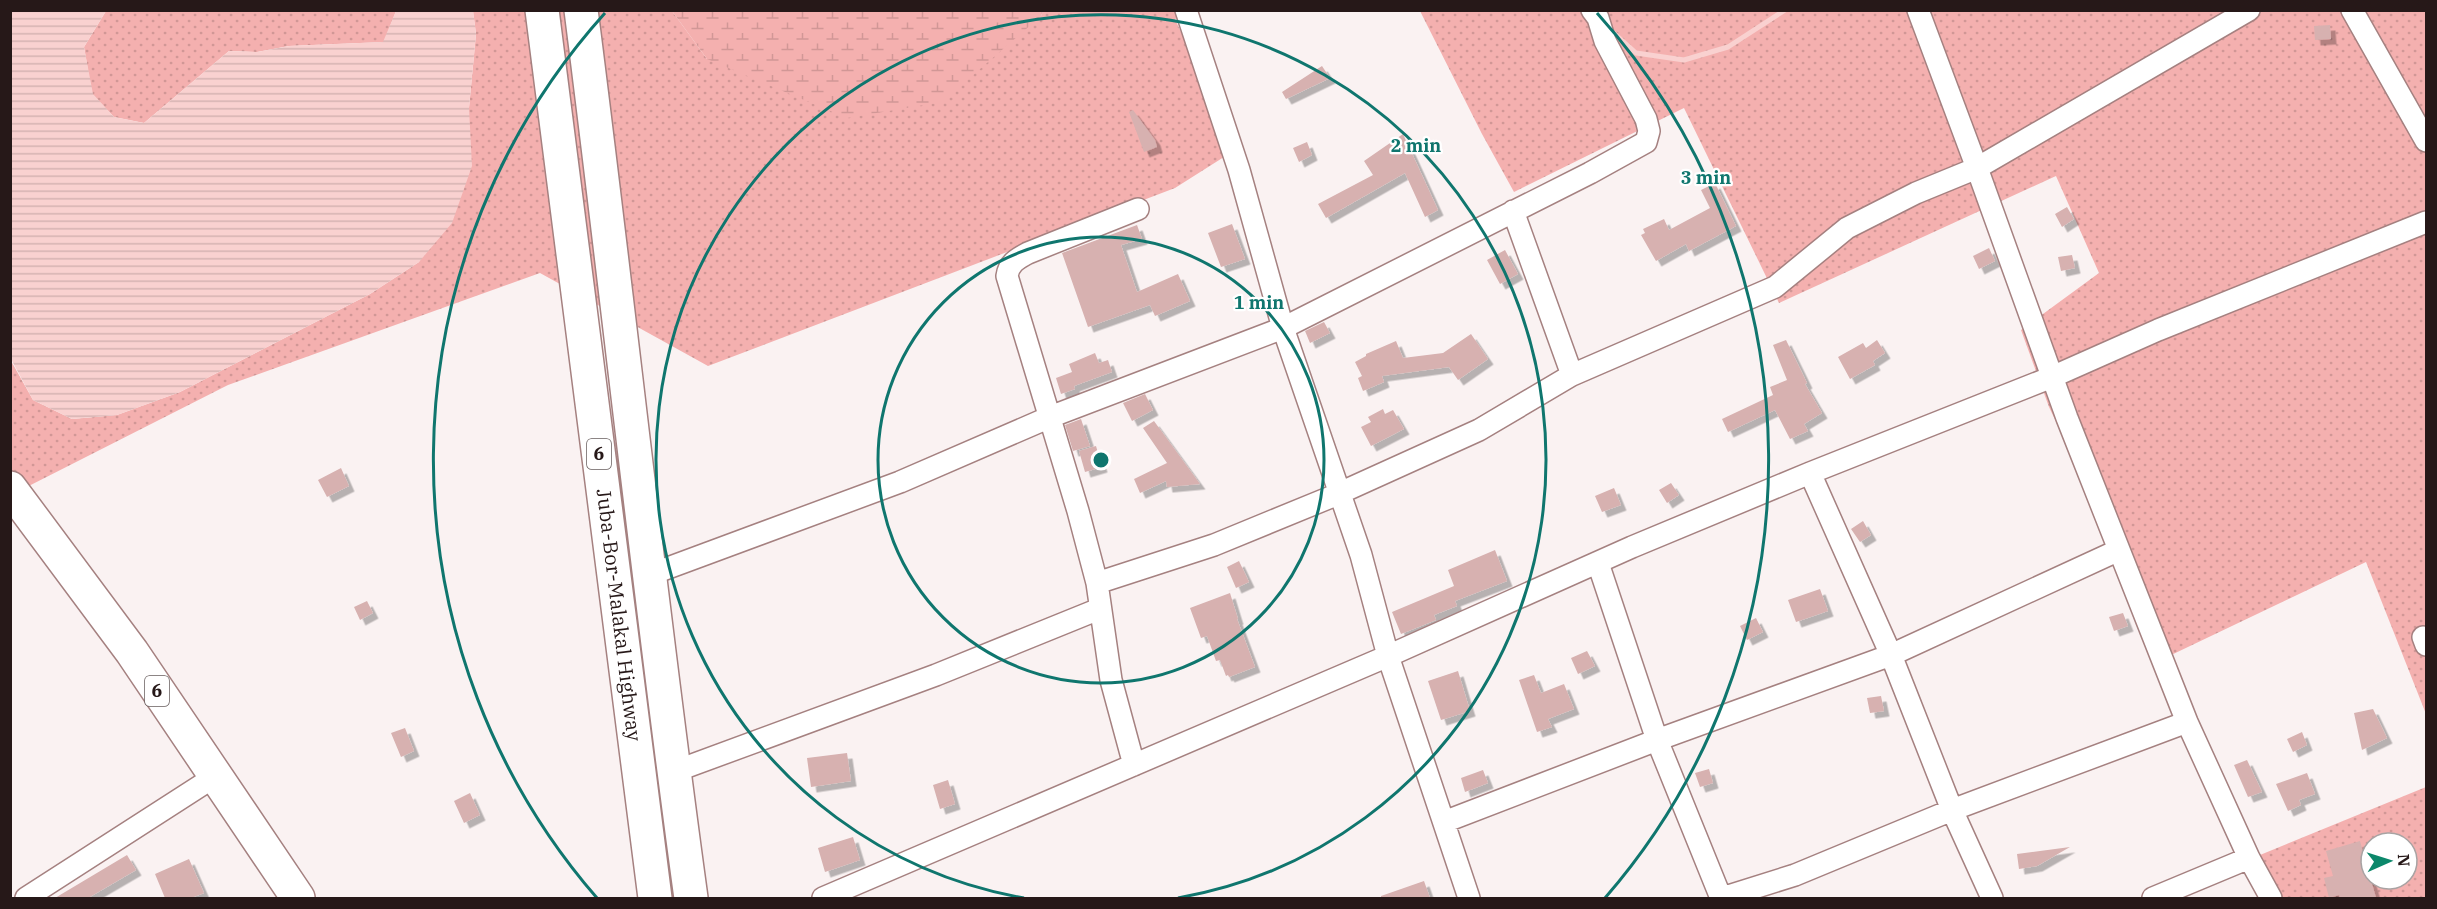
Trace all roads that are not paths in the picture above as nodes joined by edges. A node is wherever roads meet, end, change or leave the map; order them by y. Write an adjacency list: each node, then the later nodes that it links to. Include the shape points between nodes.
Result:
1 (542, 10): 37 (main road, Juba-Bor-Malakal Highway / 6)
2 (580, 10): 22 (main road, Juba-Bor-Malakal Highway / 6)
3 (1186, 10): 13 (street, via 1239,170)
4 (1592, 10): 11 (street, via 1646,119 1646,142)
5 (1918, 10): 9 (street)
6 (2249, 10): 9 (street)
7 (2352, 10): 8 (street)
8 (2427, 141)
9 (1977, 168): 14 (street, via 1847,228 1775,287); 15 (street)
10 (1138, 209): 16 (street, via 1028,253 1008,268 1009,285)
11 (1513, 211): 13 (street); 14 (street)
12 (2427, 222): 15 (street)
13 (1283, 328): 16 (street); 19 (street)
14 (1572, 375): 19 (street, via 1479,430)
15 (2052, 377): 17 (street); 20 (street)
16 (1050, 417): 22 (street, via 900,482); 23 (street)
17 (1810, 473): 21 (street); 25 (street)
18 (10, 488): 31 (main road, 6, via 132,652)
19 (1339, 493): 23 (street, via 1214,545); 26 (street)
20 (2119, 550): 25 (street); 27 (street)
21 (1598, 563): 26 (street); 28 (street)
22 (649, 575): 30 (main road, Juba-Bor-Malakal Highway / 6)
23 (1097, 583): 24 (street)
24 (1099, 609): 29 (street, via 1111,680); 30 (street, via 936,675)
25 (1891, 655): 28 (street); 32 (street)
26 (1388, 656): 29 (street); 33 (street)
27 (2187, 722): 32 (street); 34 (street)
28 (1657, 740): 33 (street); 41 (street)
29 (1134, 765): 39 (street)
30 (673, 772): 38 (main road, Juba-Bor-Malakal Highway / 6)
31 (214, 777): 35 (street); 36 (main road, 6)
32 (1952, 810): 41 (street, via 1795,875); 42 (street)
33 (1444, 822): 40 (street)
34 (2249, 858): 43 (street); 44 (street)
35 (26, 898)
36 (298, 898)
37 (655, 898)
38 (691, 898)
39 (823, 898)
40 (1470, 898)
41 (1722, 898)
42 (1992, 898)
43 (2152, 898)
44 (2271, 898)

